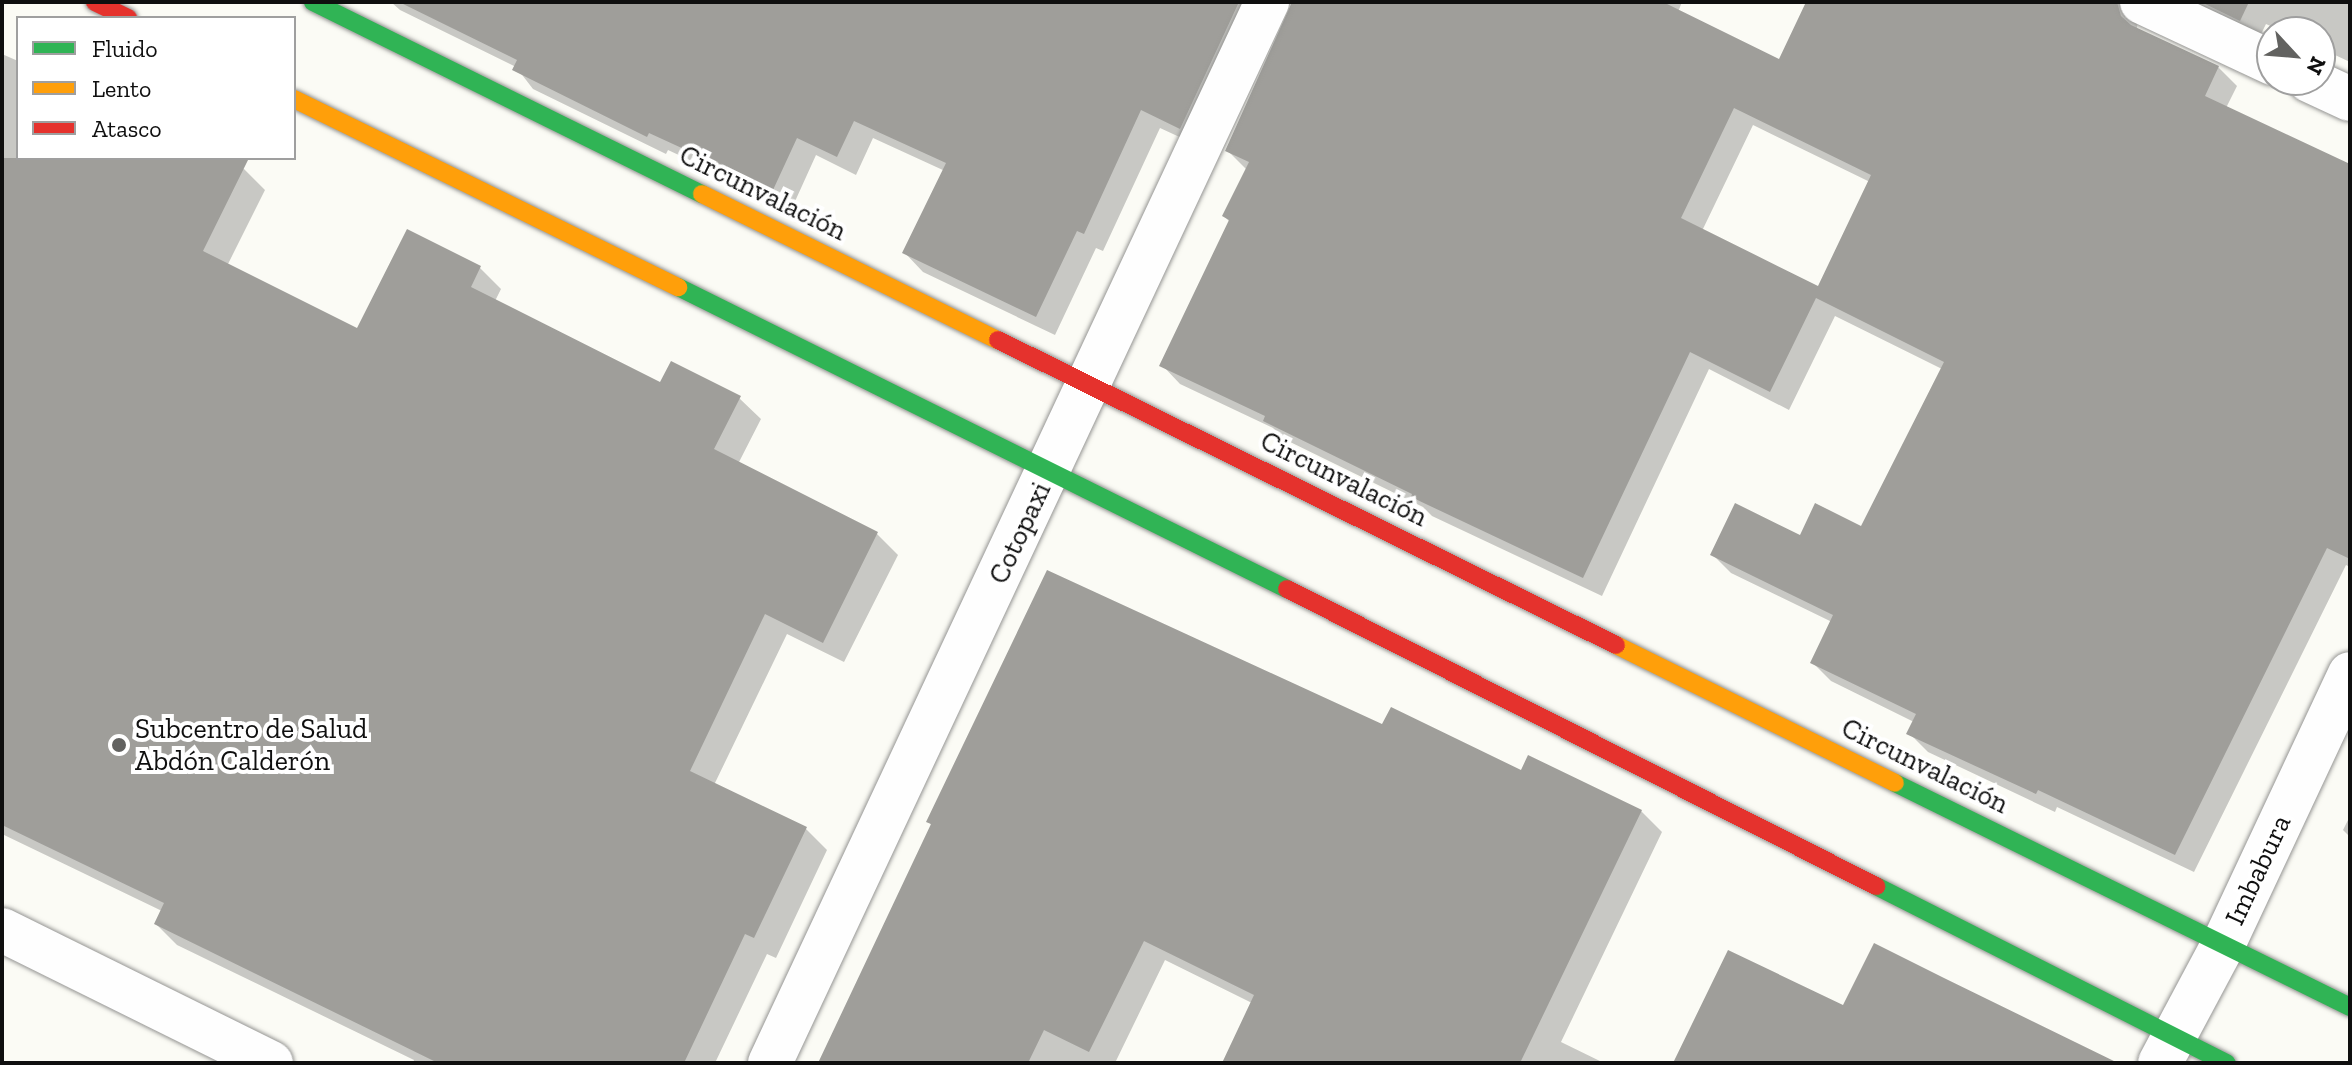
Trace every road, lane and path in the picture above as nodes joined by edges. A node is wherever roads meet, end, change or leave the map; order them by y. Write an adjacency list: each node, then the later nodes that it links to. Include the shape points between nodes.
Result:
1 (95, 2): 5 (main road)
2 (313, 2): 8 (main road, Circunvalación)
3 (1267, 2): 8 (street, Cotopaxi)
4 (2142, 2): 6 (street)
5 (124, 16)
6 (2256, 55)
7 (296, 100): 9 (main road)
8 (1089, 385): 9 (street, Cotopaxi); 12 (main road, Circunvalación)
9 (1050, 469): 14 (main road); 16 (street, Cotopaxi)
10 (2350, 674): 12 (street, Imbabura)
11 (2, 930): 15 (street)
12 (2223, 945): 13 (main road, Circunvalación); 14 (street, Imbabura)
13 (2350, 1007)
14 (2166, 1050): 17 (main road)
15 (271, 1063)
16 (770, 1063)
17 (2227, 1063)

